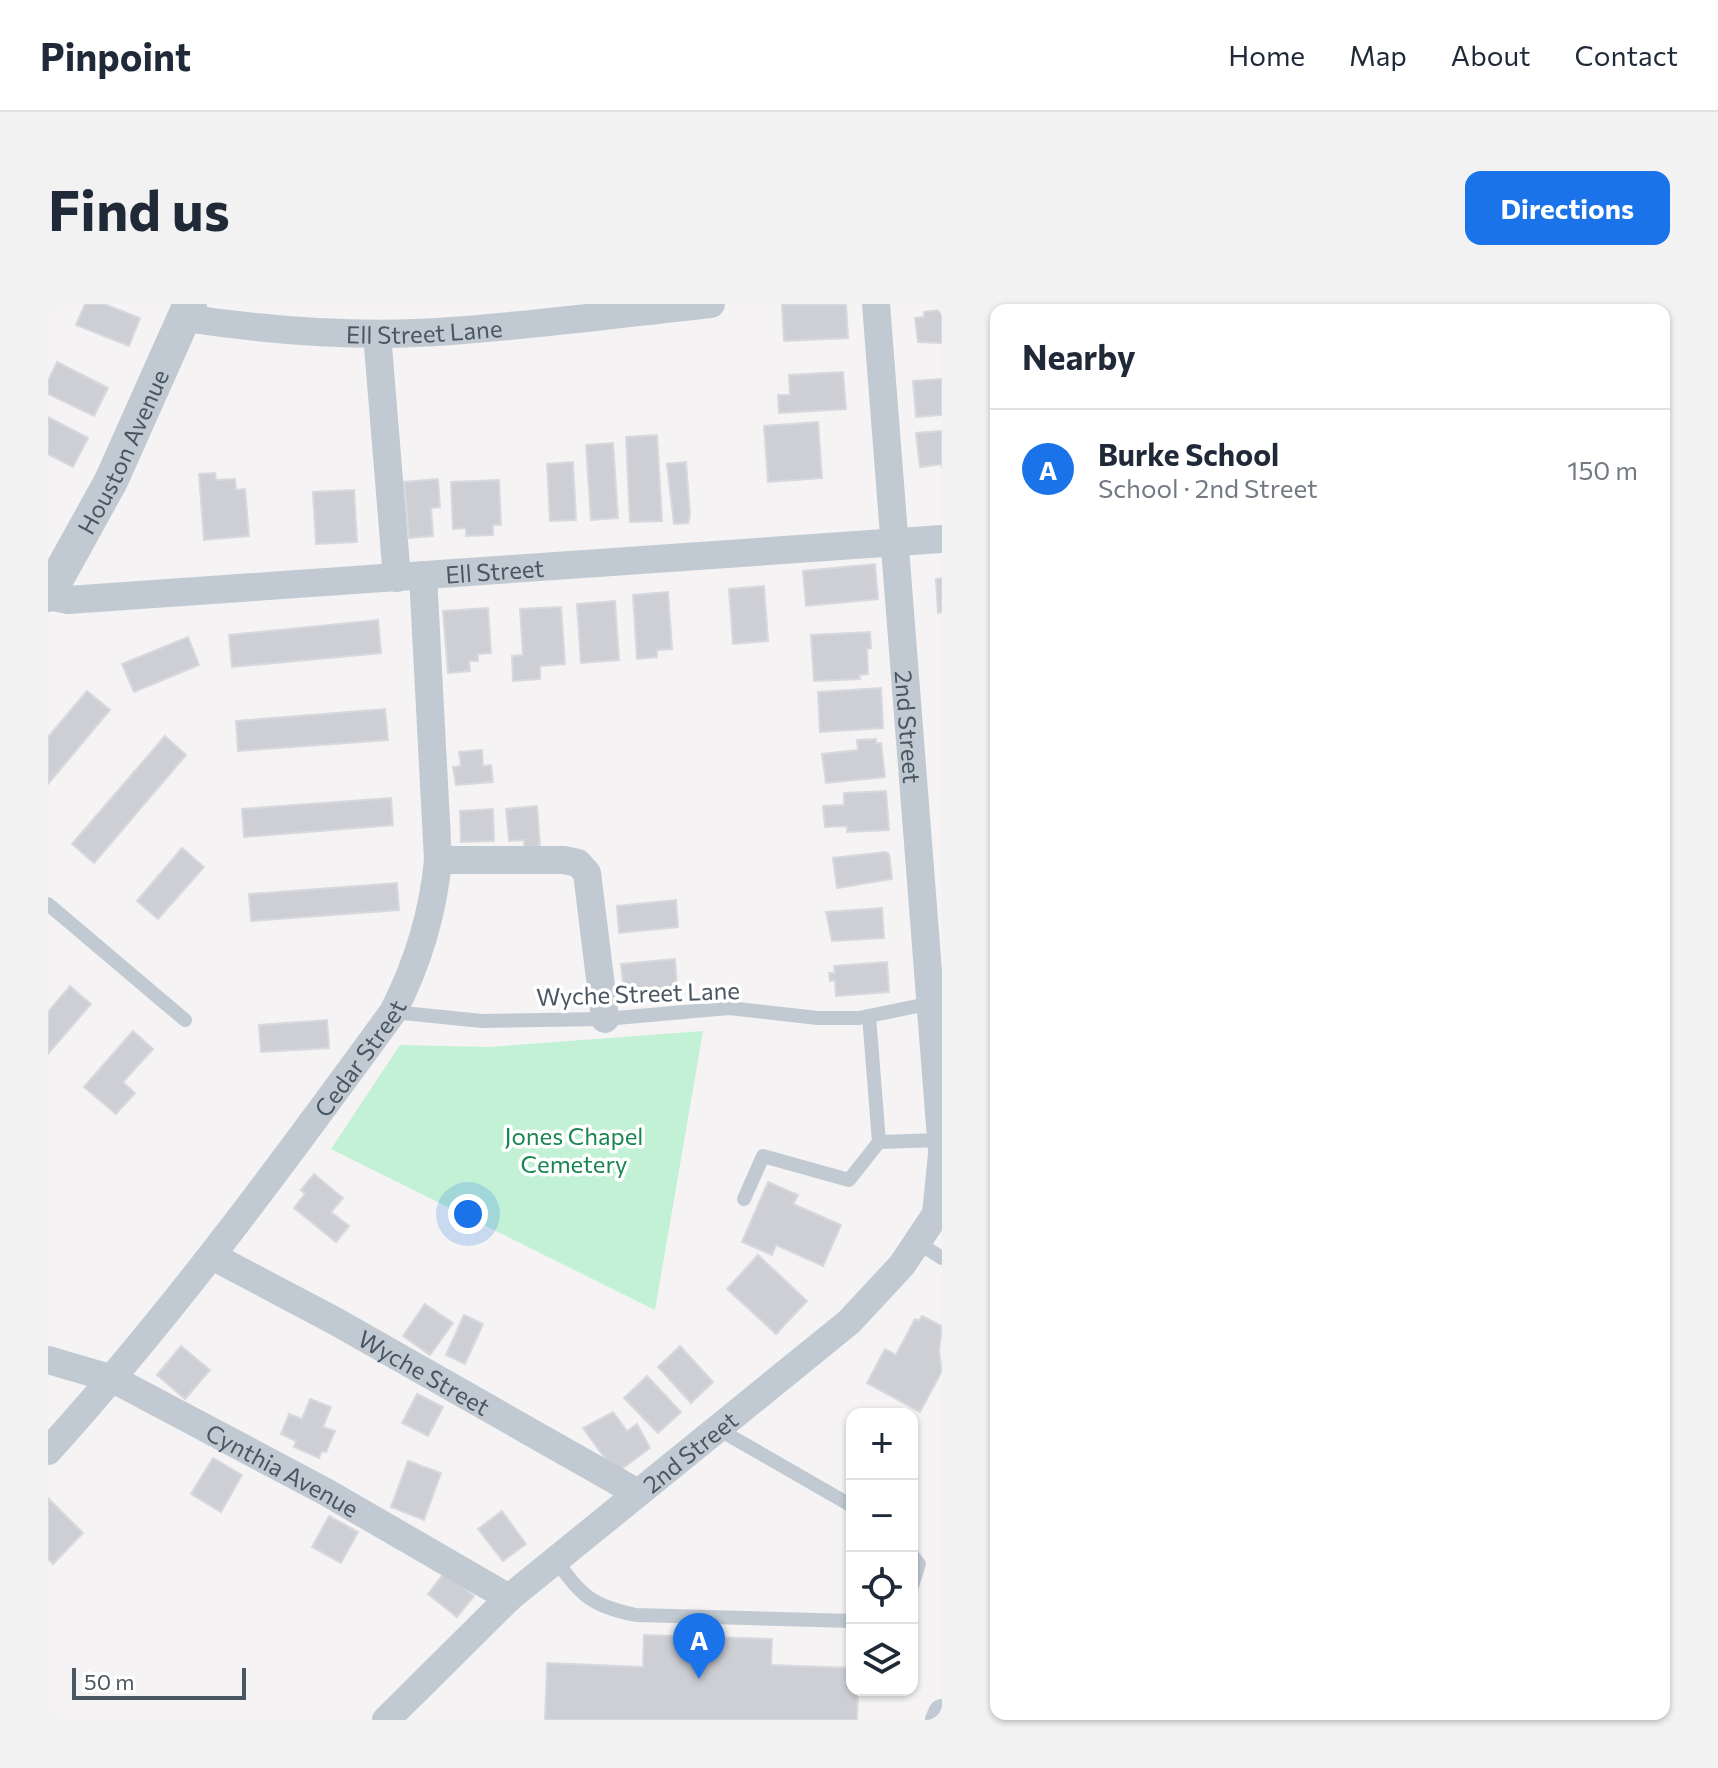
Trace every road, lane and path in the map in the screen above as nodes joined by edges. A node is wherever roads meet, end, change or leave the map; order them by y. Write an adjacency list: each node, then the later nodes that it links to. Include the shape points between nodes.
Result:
1 (711, 304): 4 (street, Ell Street Lane)
2 (876, 304): 6 (street, 2nd Street)
3 (188, 311): 4 (street, Ell Street Lane, via 230,325); 8 (street, Houston Avenue, via 111,481)
4 (377, 334): 7 (street, Cedar Street)
5 (942, 539): 6 (street, Ell Street)
6 (895, 542): 7 (street, Ell Street); 11 (street, 2nd Street)
7 (410, 577): 8 (street, Ell Street, via 68,600); 9 (street, Cedar Street)
8 (51, 583)
9 (438, 860): 12 (street, Cedar Street, via 434,901 421,946); 14 (street, via 578,863 587,873)
10 (48, 904): 15 (lane)
11 (932, 1003): 13 (lane, Wyche Street Lane); 16 (street, 2nd Street)
12 (393, 1012): 14 (lane, Wyche Street Lane, via 482,1021); 22 (street, Cedar Street)
13 (869, 1016): 14 (lane, Wyche Street Lane, via 818,1018 729,1008); 17 (lane)
14 (605, 1019)
15 (185, 1020)
16 (941, 1140): 17 (lane); 18 (street, 2nd Street)
17 (879, 1142): 19 (lane, via 849,1180 763,1156)
18 (942, 1153): 20 (street, 2nd Street)
19 (744, 1199)
20 (939, 1214): 21 (street, 2nd Street)
21 (917, 1242): 23 (lane); 26 (street, 2nd Street, via 849,1322)
22 (212, 1256): 25 (street, Cedar Street); 28 (street, Wyche Street)
23 (942, 1258)
24 (48, 1360): 25 (street, Cynthia Avenue)
25 (113, 1379): 27 (street, Cedar Street); 31 (street, Cynthia Avenue, via 326,1492)
26 (718, 1429): 28 (street, 2nd Street); 29 (lane)
27 (48, 1451)
28 (636, 1492): 30 (street, 2nd Street)
29 (846, 1503)
30 (555, 1559): 31 (street, 2nd Street); 32 (lane, via 582,1596 604,1609 636,1615)
31 (509, 1598): 34 (street, 2nd Street)
32 (846, 1621)
33 (942, 1713): 35 (street)
34 (386, 1720)
35 (939, 1720)

